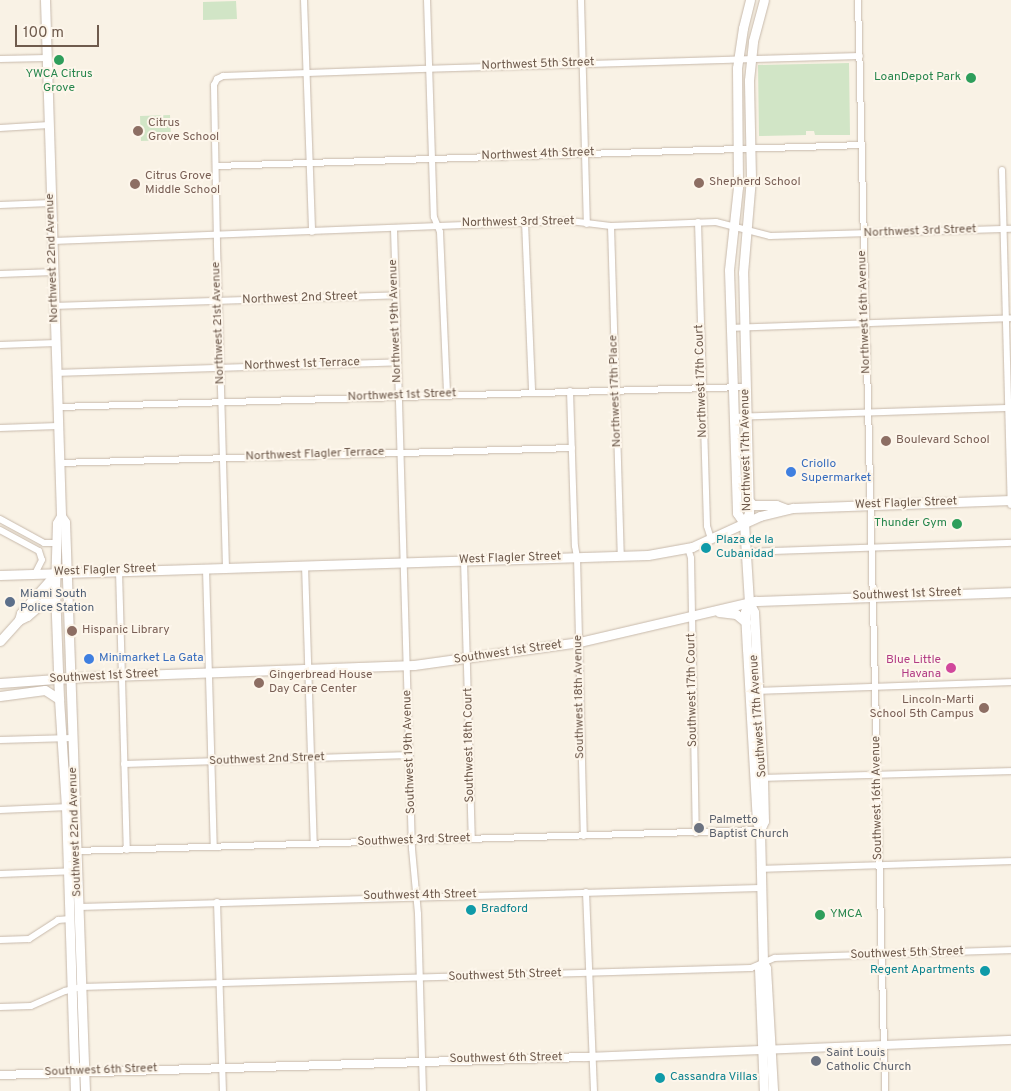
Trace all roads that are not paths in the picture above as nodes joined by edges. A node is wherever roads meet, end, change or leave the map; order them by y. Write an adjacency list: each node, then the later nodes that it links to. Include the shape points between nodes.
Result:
1 (45, 0): 9 (main road, Northwest 22nd Avenue)
2 (304, 0): 15 (street)
3 (427, 0): 14 (street)
4 (581, 0): 13 (street)
5 (750, 0): 10 (main road, Northwest 17th Avenue)
6 (764, 0): 11 (main road, Northwest 17th Avenue)
7 (858, 0): 8 (street, Northwest 16th Avenue)
8 (860, 56): 11 (street, Northwest 5th Street); 19 (street, Northwest 16th Avenue)
9 (47, 58): 12 (street); 17 (main road, Northwest 22nd Avenue)
10 (738, 58): 11 (street, Northwest 5th Street); 13 (street, Northwest 5th Street); 20 (main road, Northwest 17th Avenue)
11 (751, 58): 21 (main road, Northwest 17th Avenue)
12 (0, 59)
13 (582, 64): 14 (street, Northwest 5th Street); 22 (street)
14 (429, 69): 15 (street, Northwest 5th Street); 23 (street)
15 (306, 74): 16 (street, Northwest 5th Street, via 223,76); 24 (street)
16 (217, 79): 25 (street, Northwest 21st Avenue, via 214,85)
17 (49, 125): 18 (street); 27 (main road, Northwest 22nd Avenue)
18 (0, 128)
19 (861, 145): 21 (street, Northwest 4th Street); 39 (street, Northwest 16th Avenue)
20 (737, 148): 21 (street, Northwest 4th Street); 22 (street, Northwest 4th Street); 34 (main road, Northwest 17th Avenue, via 738,187)
21 (750, 148): 37 (main road, Northwest 17th Avenue)
22 (586, 153): 23 (street, Northwest 4th Street); 31 (street)
23 (432, 158): 24 (street, Northwest 4th Street); 32 (street, via 434,217)
24 (310, 163): 25 (street, Northwest 4th Street); 38 (street)
25 (216, 166): 40 (street, Northwest 21st Avenue)
26 (1002, 170): 36 (street)
27 (52, 203): 28 (street); 41 (main road, Northwest 22nd Avenue)
28 (0, 205)
29 (525, 222): 31 (street, Northwest 3rd Street, via 575,221); 32 (street, Northwest 3rd Street); 61 (street)
30 (698, 222): 33 (street, Northwest 3rd Street); 34 (street, Northwest 3rd Street, via 721,222); 57 (street, Northwest 17th Court)
31 (587, 224): 33 (street, Northwest 3rd Street)
32 (438, 225): 35 (street, Northwest 3rd Street); 62 (street)
33 (611, 226): 60 (street, Northwest 17th Place)
34 (733, 226): 37 (street, Northwest 3rd Street); 50 (main road, Northwest 17th Avenue, via 729,270)
35 (394, 229): 38 (street, Northwest 3rd Street); 44 (street, Northwest 19th Avenue)
36 (1008, 229): 39 (street, Northwest 3rd Street); 47 (street)
37 (746, 231): 39 (street, Northwest 3rd Street, via 770,236); 49 (main road, Northwest 17th Avenue)
38 (312, 232): 40 (street, Northwest 3rd Street)
39 (864, 234): 48 (street, Northwest 16th Avenue)
40 (217, 235): 41 (street, Northwest 3rd Street); 45 (street, Northwest 21st Avenue)
41 (53, 241): 42 (main road, Northwest 22nd Avenue)
42 (54, 272): 43 (street); 46 (main road, Northwest 22nd Avenue)
43 (0, 274)
44 (396, 295): 45 (street, Northwest 2nd Street); 53 (street, Northwest 19th Avenue)
45 (218, 301): 46 (street, Northwest 2nd Street); 54 (street, Northwest 21st Avenue)
46 (55, 306): 51 (main road, Northwest 22nd Avenue)
47 (1009, 318): 48 (street); 66 (street)
48 (866, 323): 49 (street); 67 (street, Northwest 16th Avenue)
49 (744, 327): 50 (street); 56 (main road, Northwest 17th Avenue)
50 (731, 328): 58 (main road, Northwest 17th Avenue)
51 (56, 343): 52 (street); 55 (main road, Northwest 22nd Avenue)
52 (0, 345)
53 (398, 362): 54 (street, Northwest 1st Terrace); 63 (street, Northwest 19th Avenue)
54 (220, 368): 55 (street, Northwest 1st Terrace); 64 (street, Northwest 21st Avenue)
55 (57, 373): 65 (main road, Northwest 22nd Avenue)
56 (746, 387): 58 (street, Northwest 1st Street); 68 (main road, Northwest 17th Avenue)
57 (702, 388): 58 (street, Northwest 1st Street); 60 (street, Northwest 1st Street); 85 (street, Northwest 17th Court, via 707,526)
58 (733, 388): 69 (main road, Northwest 17th Avenue)
59 (570, 391): 60 (street, Northwest 1st Street); 61 (street, Northwest 1st Street); 72 (street, Southwest 18th Avenue)
60 (616, 391): 91 (street, Northwest 17th Place)
61 (532, 392): 62 (street, Northwest 1st Street)
62 (448, 395): 63 (street, Northwest 1st Street)
63 (400, 396): 64 (street, Northwest 1st Street); 73 (street, Northwest 19th Avenue)
64 (221, 402): 65 (street, Northwest 1st Street); 74 (street, Northwest 21st Avenue)
65 (58, 407): 70 (main road, Northwest 22nd Avenue)
66 (1010, 408): 67 (street); 76 (street)
67 (868, 413): 68 (street); 78 (street, Northwest 16th Avenue)
68 (747, 416): 69 (street); 77 (main road, Northwest 17th Avenue)
69 (734, 417): 83 (main road, Northwest 17th Avenue, via 737,513)
70 (58, 426): 71 (street); 75 (main road, Northwest 22nd Avenue)
71 (0, 428)
72 (572, 448): 73 (street, Northwest Flagler Terrace); 92 (street, Southwest 18th Avenue)
73 (402, 453): 74 (street, Northwest Flagler Terrace); 94 (street, Northwest 19th Avenue)
74 (223, 458): 75 (street, Northwest Flagler Terrace); 96 (street, Northwest 21st Avenue)
75 (59, 462): 81 (main road, Northwest 22nd Avenue)
76 (1011, 500): 78 (main road, West Flagler Street); 79 (street)
77 (749, 501): 80 (main road, via 753,505 776,505); 83 (main road, Northwest 17th Avenue, via 749,513)
78 (871, 505): 80 (main road, West Flagler Street); 89 (street, Southwest 16th Avenue)
79 (1011, 505)
80 (787, 509): 83 (main road, West Flagler Street)
81 (61, 516): 86 (main road, Northwest 22nd Avenue, via 57,523); 99 (main road, Northwest 22nd Avenue, via 65,522)
82 (0, 519): 86 (street, via 44,543)
83 (744, 523): 85 (main road, West Flagler Street); 90 (main road, Southwest 17th Avenue)
84 (0, 530): 101 (street, via 39,551 42,560)
85 (711, 539): 88 (main road, West Flagler Street)
86 (57, 542): 100 (main road, Northwest 22nd Avenue)
87 (1011, 543): 89 (street)
88 (688, 548): 91 (main road, West Flagler Street, via 659,554); 108 (street, Southwest 17th Court)
89 (872, 548): 90 (street); 104 (street, Southwest 16th Avenue)
90 (747, 552): 105 (main road, Southwest 17th Avenue)
91 (621, 556): 92 (main road, West Flagler Street)
92 (577, 557): 93 (main road, West Flagler Street); 112 (street, Southwest 18th Avenue)
93 (464, 560): 94 (main road, West Flagler Street); 113 (street, Southwest 18th Court)
94 (405, 562): 95 (main road, West Flagler Street); 114 (street, Southwest 19th Avenue)
95 (305, 565): 96 (main road, West Flagler Street); 115 (street)
96 (226, 568): 97 (main road, West Flagler Street)
97 (206, 569): 98 (main road, West Flagler Street); 116 (street)
98 (119, 571): 99 (main road, West Flagler Street); 117 (street)
99 (67, 572): 100 (main road, West Flagler Street); 118 (main road, Southwest 22nd Avenue)
100 (56, 573): 101 (main road, West Flagler Street); 106 (main road, Southwest 22nd Avenue); 109 (main road, via 21,613)
101 (35, 574): 102 (main road, West Flagler Street)
102 (0, 575)
103 (1011, 592): 104 (main road, Southwest 1st Street)
104 (872, 596): 105 (main road, Southwest 1st Street); 122 (street, Southwest 16th Avenue)
105 (749, 602): 107 (main road, Southwest 1st Street); 110 (main road, Southwest 17th Avenue); 124 (main road, Southwest 17th Avenue, via 754,612)
106 (56, 605): 109 (main road, via 44,602); 119 (main road, Southwest 22nd Avenue)
107 (714, 611): 108 (main road, Southwest 1st Street); 110 (main road, via 736,614)
108 (692, 617): 112 (main road, Southwest 1st Street); 141 (street, Southwest 17th Court)
109 (19, 620): 111 (main road)
110 (746, 622): 124 (main road, Southwest 17th Avenue)
111 (0, 641)
112 (579, 642): 113 (main road, Southwest 1st Street); 142 (street, Southwest 18th Avenue)
113 (467, 658): 114 (main road, Southwest 1st Street); 143 (street, Southwest 18th Court)
114 (407, 666): 115 (main road, Southwest 1st Street); 130 (street, Southwest 19th Avenue)
115 (308, 670): 116 (main road, Southwest 1st Street); 131 (street)
116 (209, 673): 117 (main road, Southwest 1st Street); 132 (street)
117 (122, 676): 118 (main road, Southwest 1st Street); 133 (street)
118 (70, 678): 119 (main road, Southwest 1st Street); 128 (main road, Southwest 22nd Avenue)
119 (58, 679): 121 (main road, Southwest 1st Street); 126 (main road, Southwest 22nd Avenue)
120 (1011, 682): 122 (street)
121 (0, 684)
122 (875, 686): 124 (street); 136 (street, Southwest 16th Avenue)
123 (0, 692): 125 (main road)
124 (754, 693): 134 (main road, Southwest 17th Avenue); 137 (main road, Southwest 17th Avenue)
125 (5, 695): 126 (main road, via 45,690)
126 (59, 699): 127 (main road, Southwest 22nd Avenue)
127 (62, 738): 128 (street); 129 (street); 138 (main road, Southwest 22nd Avenue)
128 (72, 738): 138 (main road, Southwest 22nd Avenue)
129 (0, 740)
130 (410, 755): 131 (street, Southwest 2nd Street); 144 (street, Southwest 19th Avenue)
131 (311, 758): 132 (street, Southwest 2nd Street); 145 (street)
132 (211, 761): 133 (street, Southwest 2nd Street); 146 (street)
133 (124, 764): 147 (street)
134 (755, 770): 137 (main road); 140 (main road, Southwest 17th Avenue)
135 (1011, 771): 136 (street)
136 (877, 775): 137 (street); 150 (street, Southwest 16th Avenue)
137 (764, 778): 140 (main road, Southwest 17th Avenue, via 764,821)
138 (71, 807): 139 (street); 148 (main road, Southwest 22nd Avenue)
139 (0, 810)
140 (760, 830): 141 (street, Southwest 3rd Street); 151 (main road, Southwest 17th Avenue)
141 (696, 833): 142 (street, Southwest 3rd Street)
142 (584, 836): 143 (street, Southwest 3rd Street)
143 (472, 840): 144 (street, Southwest 3rd Street)
144 (412, 841): 145 (street, Southwest 3rd Street); 156 (street, Southwest 19th Avenue)
145 (314, 844): 146 (street, Southwest 3rd Street)
146 (214, 847): 147 (street, Southwest 3rd Street)
147 (127, 850): 148 (street, Southwest 3rd Street)
148 (72, 851): 152 (main road, Southwest 22nd Avenue)
149 (1011, 860): 150 (street)
150 (880, 865): 151 (street); 162 (street, Southwest 16th Avenue)
151 (760, 869): 154 (main road, Southwest 17th Avenue)
152 (73, 871): 153 (street); 158 (main road, Southwest 22nd Avenue); 159 (main road, Southwest 22nd Avenue)
153 (0, 874)
154 (760, 888): 155 (street, Southwest 4th Street); 163 (main road, Southwest 17th Avenue)
155 (586, 892): 156 (street, Southwest 4th Street); 164 (street)
156 (415, 896): 157 (street, Southwest 4th Street); 165 (street, Southwest 19th Avenue)
157 (217, 902): 158 (street, Southwest 4th Street); 166 (street)
158 (79, 907): 167 (main road, Southwest 22nd Avenue)
159 (70, 919): 160 (street, via 58,920 28,939); 167 (main road, Southwest 22nd Avenue)
160 (0, 940)
161 (1011, 950): 162 (street, Southwest 5th Street)
162 (882, 955): 163 (street, Southwest 5th Street, via 775,958); 170 (street, Southwest 16th Avenue)
163 (762, 962): 164 (street, Southwest 5th Street, via 751,968); 171 (main road, Southwest 17th Avenue, via 759,968)
164 (588, 973): 165 (street, Southwest 5th Street); 172 (street)
165 (419, 978): 166 (street, Southwest 5th Street); 173 (street, Southwest 19th Avenue)
166 (219, 984): 167 (street, Southwest 5th Street); 174 (street)
167 (77, 988): 168 (street, Southwest 5th Street, via 31,1006); 175 (main road, Southwest 22nd Avenue)
168 (0, 1007)
169 (1011, 1040): 170 (street, Southwest 6th Street)
170 (884, 1044): 171 (street, Southwest 6th Street); 184 (street, Southwest 16th Avenue)
171 (766, 1049): 172 (street, Southwest 6th Street); 182 (main road, Southwest 17th Avenue); 183 (main road, Southwest 17th Avenue)
172 (594, 1056): 173 (street, Southwest 6th Street); 181 (street)
173 (422, 1062): 174 (street, Southwest 6th Street); 180 (street, Southwest 19th Avenue)
174 (222, 1068): 175 (street, Southwest 6th Street); 179 (street)
175 (79, 1072): 176 (street, Southwest 6th Street); 177 (main road, Southwest 22nd Avenue); 178 (main road, Southwest 22nd Avenue)
176 (0, 1074)
177 (75, 1091)
178 (85, 1091)
179 (223, 1091)
180 (423, 1091)
181 (594, 1091)
182 (764, 1091)
183 (773, 1091)
184 (885, 1091)

